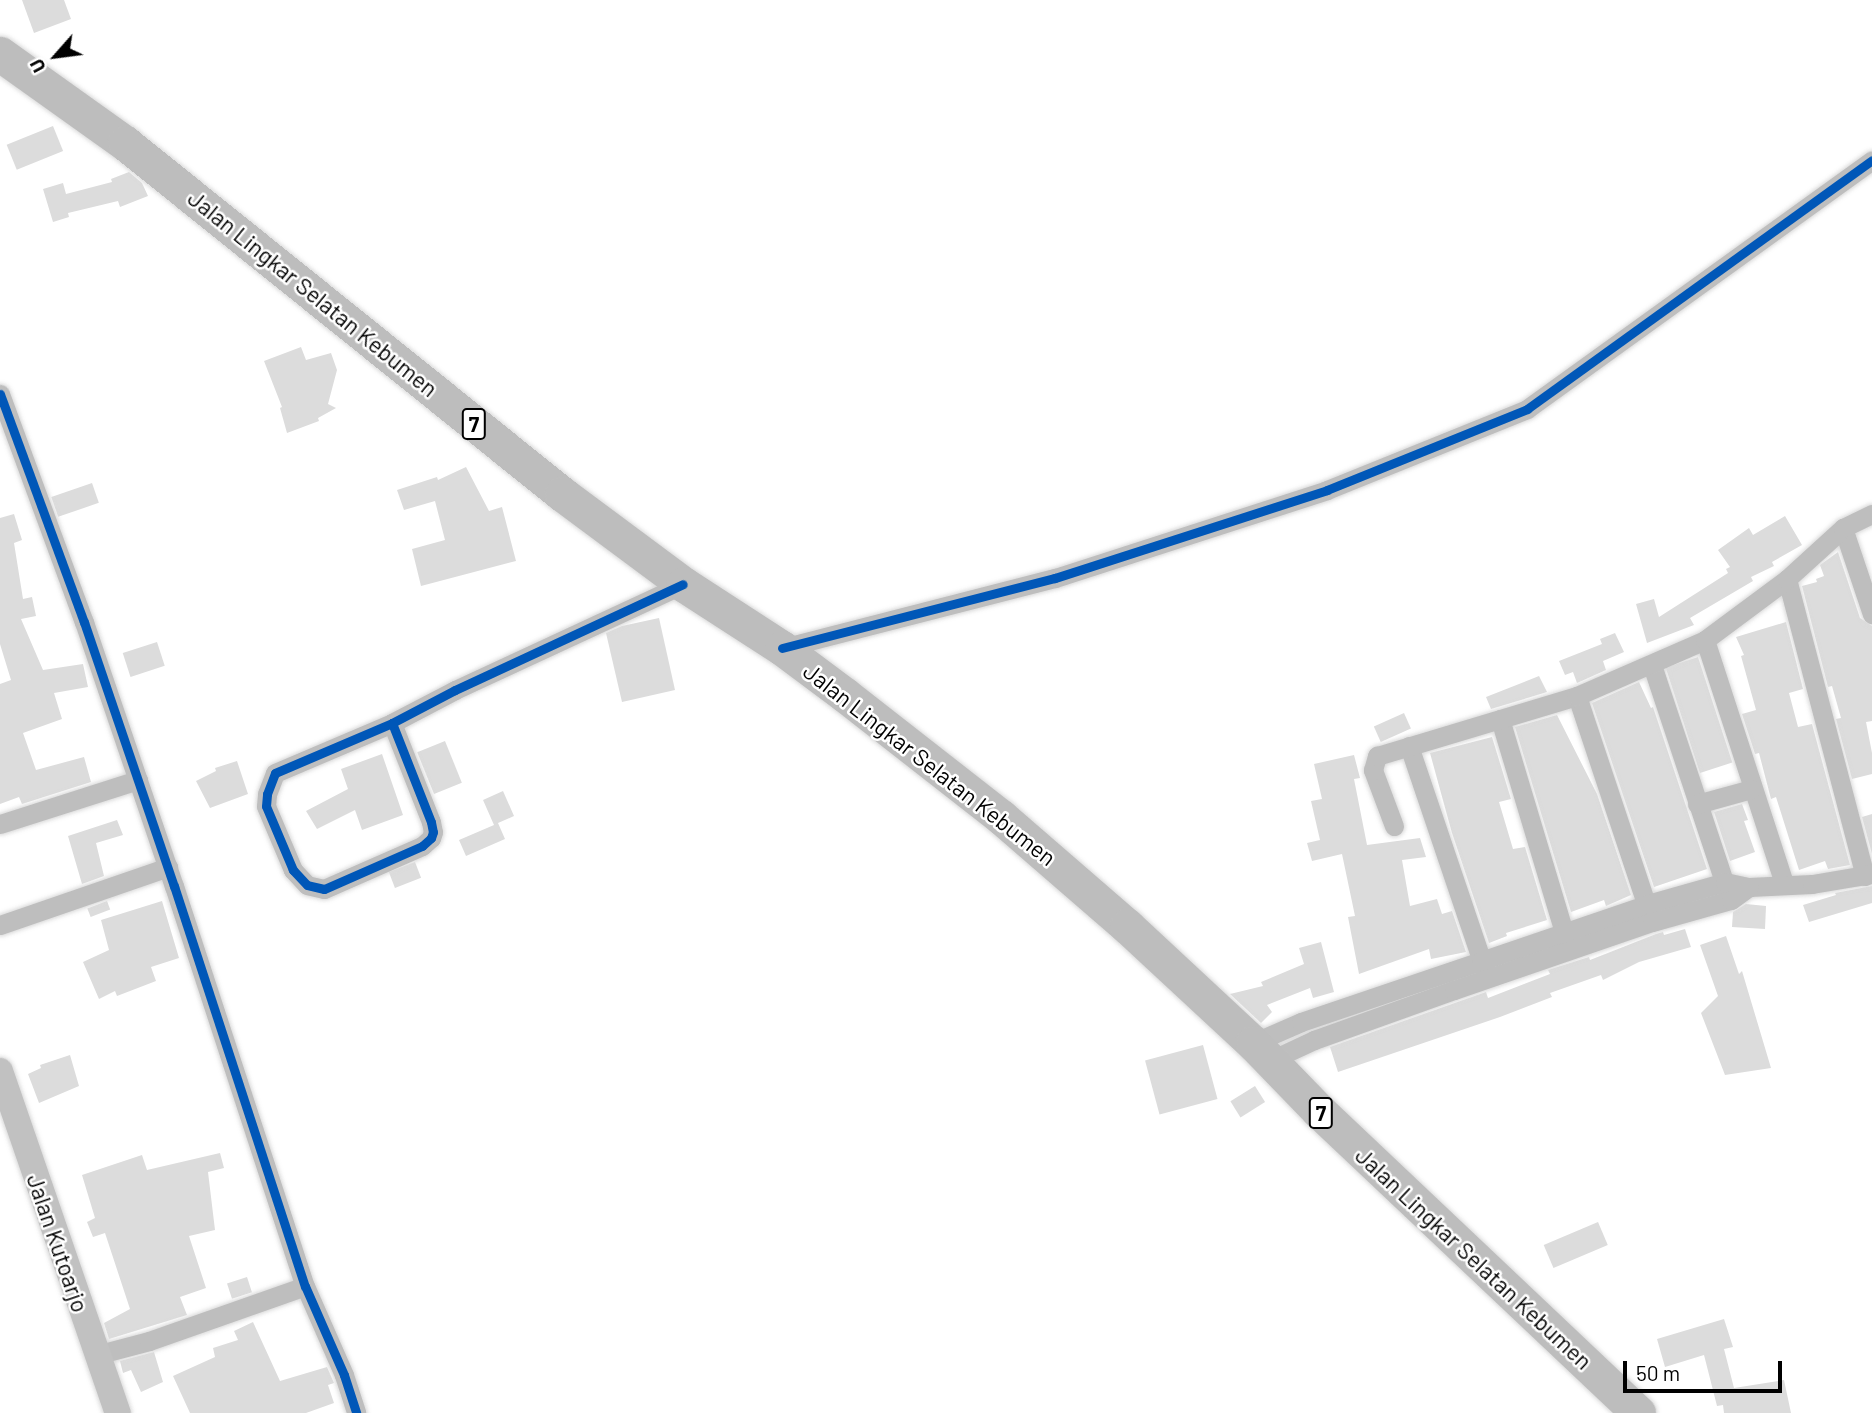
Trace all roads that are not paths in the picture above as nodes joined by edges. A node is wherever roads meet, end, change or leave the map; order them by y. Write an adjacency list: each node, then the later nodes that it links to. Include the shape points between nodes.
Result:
1 (0, 54): 7 (highway, Jalan Lingkar Selatan Kebumen / 7, via 125,143 540,477)
2 (1872, 160): 10 (street, via 1527,409 1327,489 1055,578)
3 (0, 394): 16 (street)
4 (1872, 514): 5 (street)
5 (1843, 528): 6 (street); 8 (street)
6 (1787, 579): 9 (street); 22 (street)
7 (683, 584): 10 (highway, Jalan Lingkar Selatan Kebumen / 7); 14 (street)
8 (1872, 614)
9 (1705, 640): 11 (street); 17 (street)
10 (782, 648): 29 (highway, Jalan Lingkar Selatan Kebumen / 7, via 1001,817 1127,926)
11 (1652, 665): 12 (street); 18 (street)
12 (1577, 696): 13 (street); 25 (street)
13 (1500, 719): 15 (street); 27 (street)
14 (392, 723): 14 (street, via 275,773 266,806 293,870 307,885 324,889 431,838 431,822)
15 (1409, 746): 20 (street, via 1377,755 1374,760 1373,770); 28 (street)
16 (138, 780): 19 (street); 21 (street)
17 (1751, 789): 18 (street); 23 (street)
18 (1697, 804): 24 (street)
19 (0, 824)
20 (1394, 826)
21 (167, 867): 26 (street); 31 (street)
22 (1869, 875): 23 (street)
23 (1784, 884): 24 (street)
24 (1728, 891): 25 (street)
25 (1650, 914): 27 (street)
26 (0, 925)
27 (1566, 942): 28 (street)
28 (1484, 969): 29 (street)
29 (1261, 1052): 35 (highway, Jalan Lingkar Selatan Kebumen / 7)
30 (2, 1076): 32 (main road, Jalan Kutoarjo)
31 (306, 1286): 32 (street); 34 (street)
32 (96, 1355): 33 (main road, Jalan Kutoarjo)
33 (118, 1413)
34 (356, 1413)
35 (1638, 1413)

